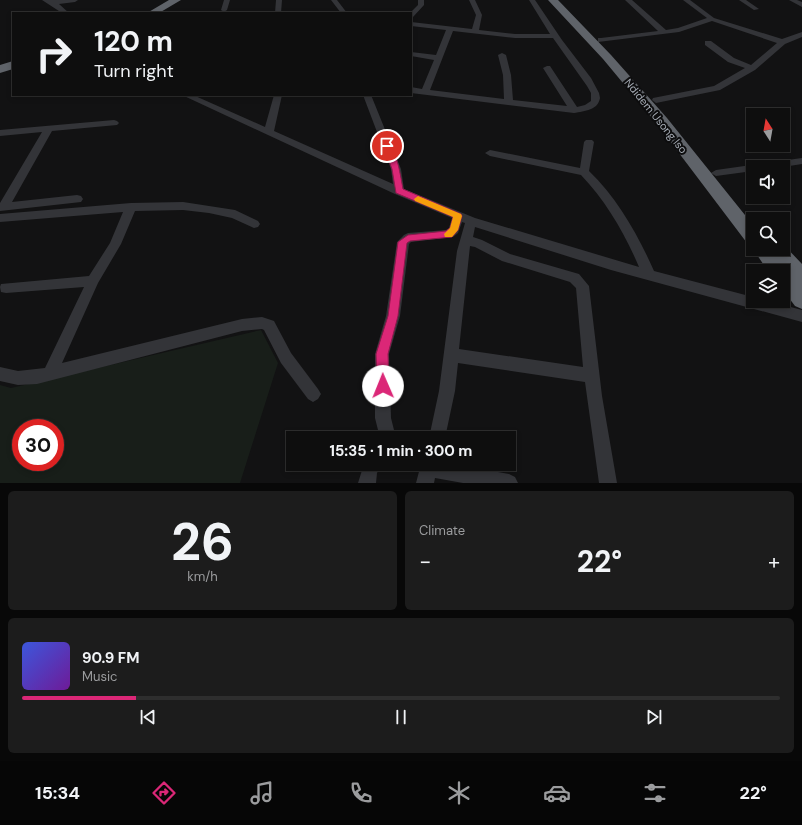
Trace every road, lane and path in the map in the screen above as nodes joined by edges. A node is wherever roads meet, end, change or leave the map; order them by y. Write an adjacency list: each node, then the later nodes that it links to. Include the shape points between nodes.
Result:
1 (45, 0): 17 (street)
2 (75, 0): 17 (street)
3 (176, 0): 22 (highway)
4 (182, 0): 23 (highway)
5 (227, 0): 20 (street)
6 (280, 0): 24 (street)
7 (334, 0): 25 (street)
8 (421, 0): 26 (street, via 421,5)
9 (472, 0): 30 (street, via 479,15)
10 (532, 0): 33 (street)
11 (553, 0): 72 (highway, Ndidem Usong Iso, via 662,121)
12 (562, 0): 34 (highway, Ndidem Usong Iso)
13 (628, 0): 31 (street)
14 (686, 0): 27 (street)
15 (742, 0): 19 (street)
16 (792, 0): 18 (street)
17 (53, 3): 21 (street)
18 (802, 5)
19 (756, 9)
20 (224, 10)
21 (65, 12)
22 (154, 12)
23 (160, 12)
24 (278, 12)
25 (343, 12)
26 (412, 15)
27 (712, 19): 31 (street, via 689,28); 35 (street)
28 (412, 24): 29 (street)
29 (450, 29): 30 (street); 39 (street)
30 (475, 31): 33 (street, via 515,36)
31 (664, 32): 34 (street)
32 (802, 34): 35 (street)
33 (555, 36): 53 (street, via 586,77 596,95 595,103 591,106)
34 (601, 40): 51 (highway, Ndidem Usong Iso)
35 (782, 42): 43 (street)
36 (708, 43): 43 (street, via 731,60)
37 (412, 54): 39 (street)
38 (502, 55): 52 (street)
39 (439, 58): 47 (street)
40 (12, 65): 44 (highway)
41 (12, 68): 45 (highway)
42 (547, 68): 53 (street)
43 (752, 68): 51 (street, via 717,88)
44 (0, 69)
45 (0, 72)
46 (412, 90): 47 (street)
47 (425, 91): 52 (street)
48 (188, 96): 56 (street)
49 (278, 96): 56 (street)
50 (367, 96): 65 (street, via 396,169)
51 (656, 100): 64 (highway, Ndidem Usong Iso)
52 (509, 101): 53 (street)
53 (574, 110)
54 (114, 124): 55 (street)
55 (48, 130): 57 (street); 68 (street)
56 (269, 132): 65 (street)
57 (0, 134)
58 (588, 142): 63 (street)
59 (490, 153): 63 (street)
60 (802, 161): 61 (street)
61 (790, 163)
62 (746, 169): 64 (street)
63 (584, 172): 77 (street, via 631,236)
64 (716, 173): 69 (highway, Ndidem Usong Iso)
65 (399, 191): 70 (street)
66 (77, 200): 68 (street)
67 (131, 207): 68 (street); 71 (street, via 176,206 209,209 235,214); 79 (street, via 115,244)
68 (1, 211)
69 (747, 212)
70 (464, 219): 73 (street); 77 (street); 89 (street, via 449,234 408,238 403,242 393,316 382,354 383,418)
71 (254, 224)
72 (746, 229)
73 (466, 241): 84 (street); 87 (street, via 478,243 506,258 579,282 583,291)
74 (767, 256): 76 (highway)
75 (784, 256): 78 (highway)
76 (774, 264)
77 (649, 275): 83 (street)
78 (802, 278)
79 (93, 280): 81 (street); 85 (street)
80 (790, 285): 82 (highway)
81 (6, 288)
82 (802, 300)
83 (802, 316)
84 (450, 355): 87 (street); 90 (street, via 447,391)
85 (50, 373): 86 (street, via 27,378); 88 (street, via 242,325 262,323 269,325 286,358)
86 (0, 374)
87 (592, 376): 95 (street)
88 (313, 394)
89 (386, 431)
90 (438, 431)
91 (370, 471): 93 (street)
92 (428, 472): 94 (street)
93 (368, 483)
94 (509, 483)
95 (608, 483)

